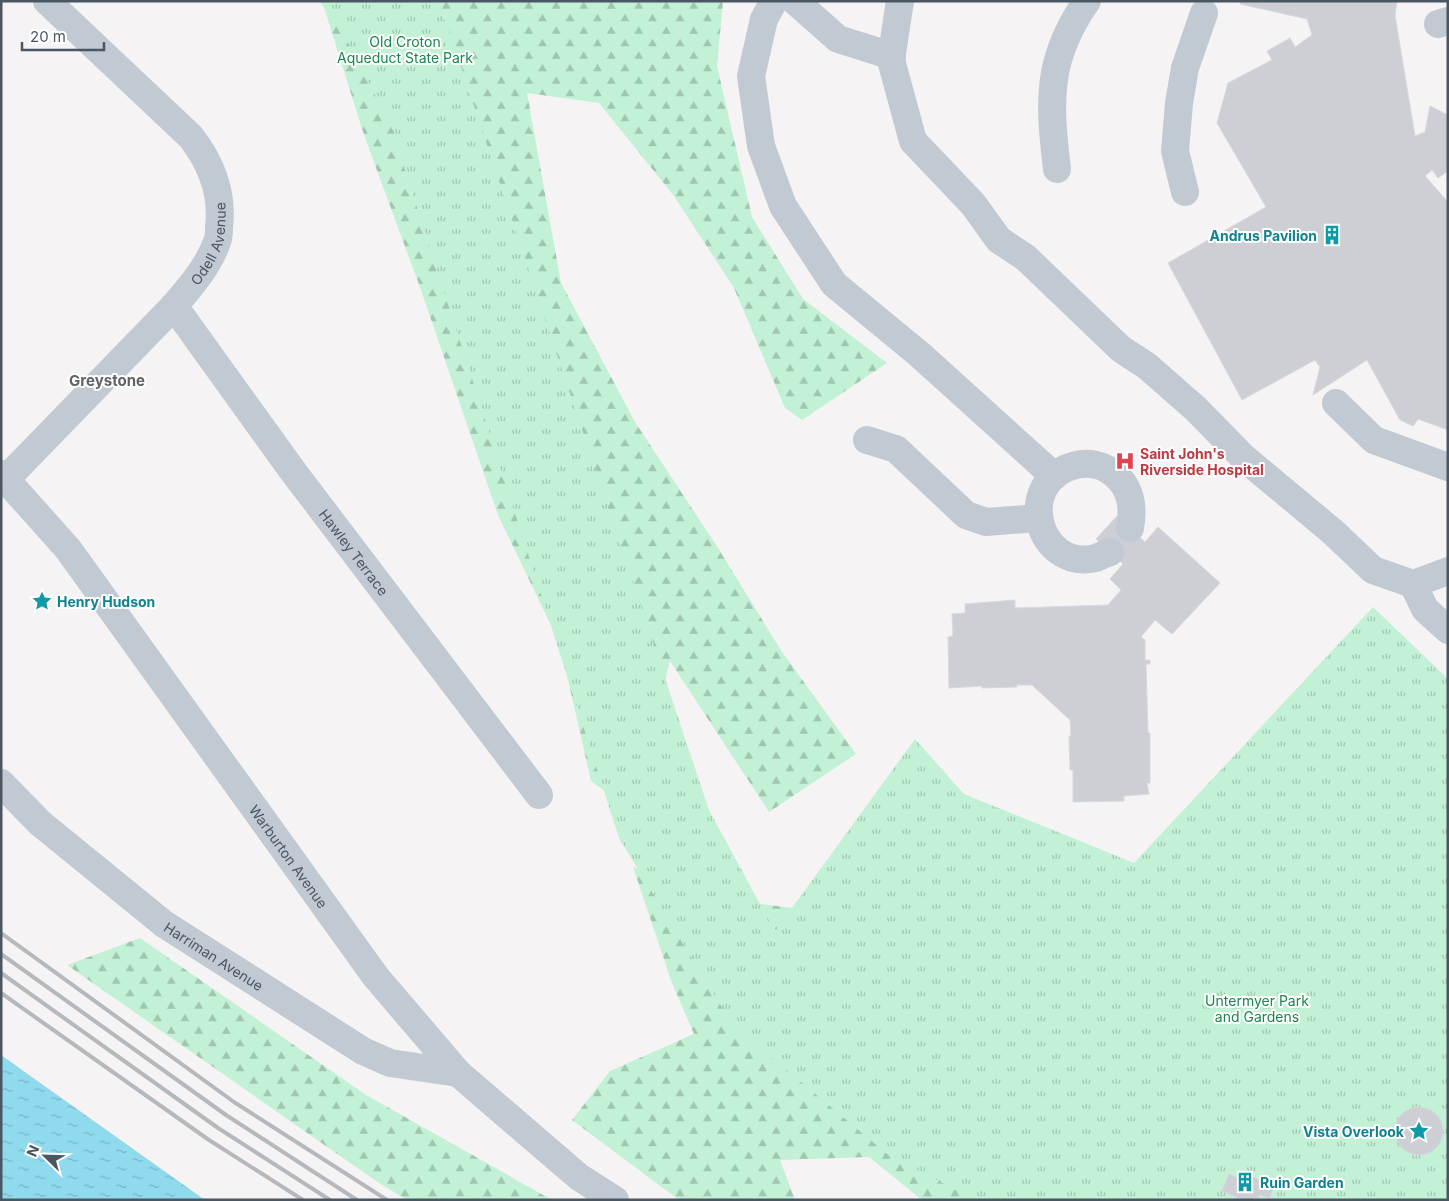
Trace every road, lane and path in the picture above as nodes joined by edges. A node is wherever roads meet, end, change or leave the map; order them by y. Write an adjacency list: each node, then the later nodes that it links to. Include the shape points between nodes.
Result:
1 (47, 1): 10 (street, Odell Avenue, via 191,137 212,171 219,194 218,241 193,284)
2 (774, 1): 14 (street, via 764,19 751,76 762,146 783,206 834,284 919,354)
3 (795, 1): 7 (street, via 838,39)
4 (900, 1): 7 (street)
5 (1088, 1): 8 (street, via 1076,17 1058,54 1054,75 1051,123)
6 (1204, 12): 9 (street, via 1185,68 1179,103 1175,151)
7 (892, 56): 20 (street, via 913,141 973,204 999,240 1026,258 1120,349 1146,366 1196,409 1243,457 1373,570)
8 (1057, 169)
9 (1185, 192)
10 (174, 306): 15 (street, Odell Avenue); 23 (street, Hawley Terrace, via 292,470)
11 (1336, 403): 13 (street, via 1374,440)
12 (867, 440): 16 (street, via 896,449 966,515 986,522)
13 (1448, 467)
14 (1054, 476): 16 (street, via 1038,502); 17 (street, via 1067,467 1083,464 1098,465 1112,472 1131,497)
15 (4, 477): 24 (street, Warburton Avenue, via 68,550 376,977)
16 (1038, 518): 18 (street, via 1043,533 1065,554 1080,559 1096,558)
17 (1130, 528)
18 (1110, 552)
19 (1448, 572): 20 (street)
20 (1413, 584): 21 (street, via 1425,609)
21 (1448, 630)
22 (1, 783): 24 (street, Harriman Avenue, via 40,822 164,924 363,1051 390,1063)
23 (539, 795)
24 (458, 1073): 25 (street, Warburton Avenue, via 579,1177)
25 (615, 1200)

